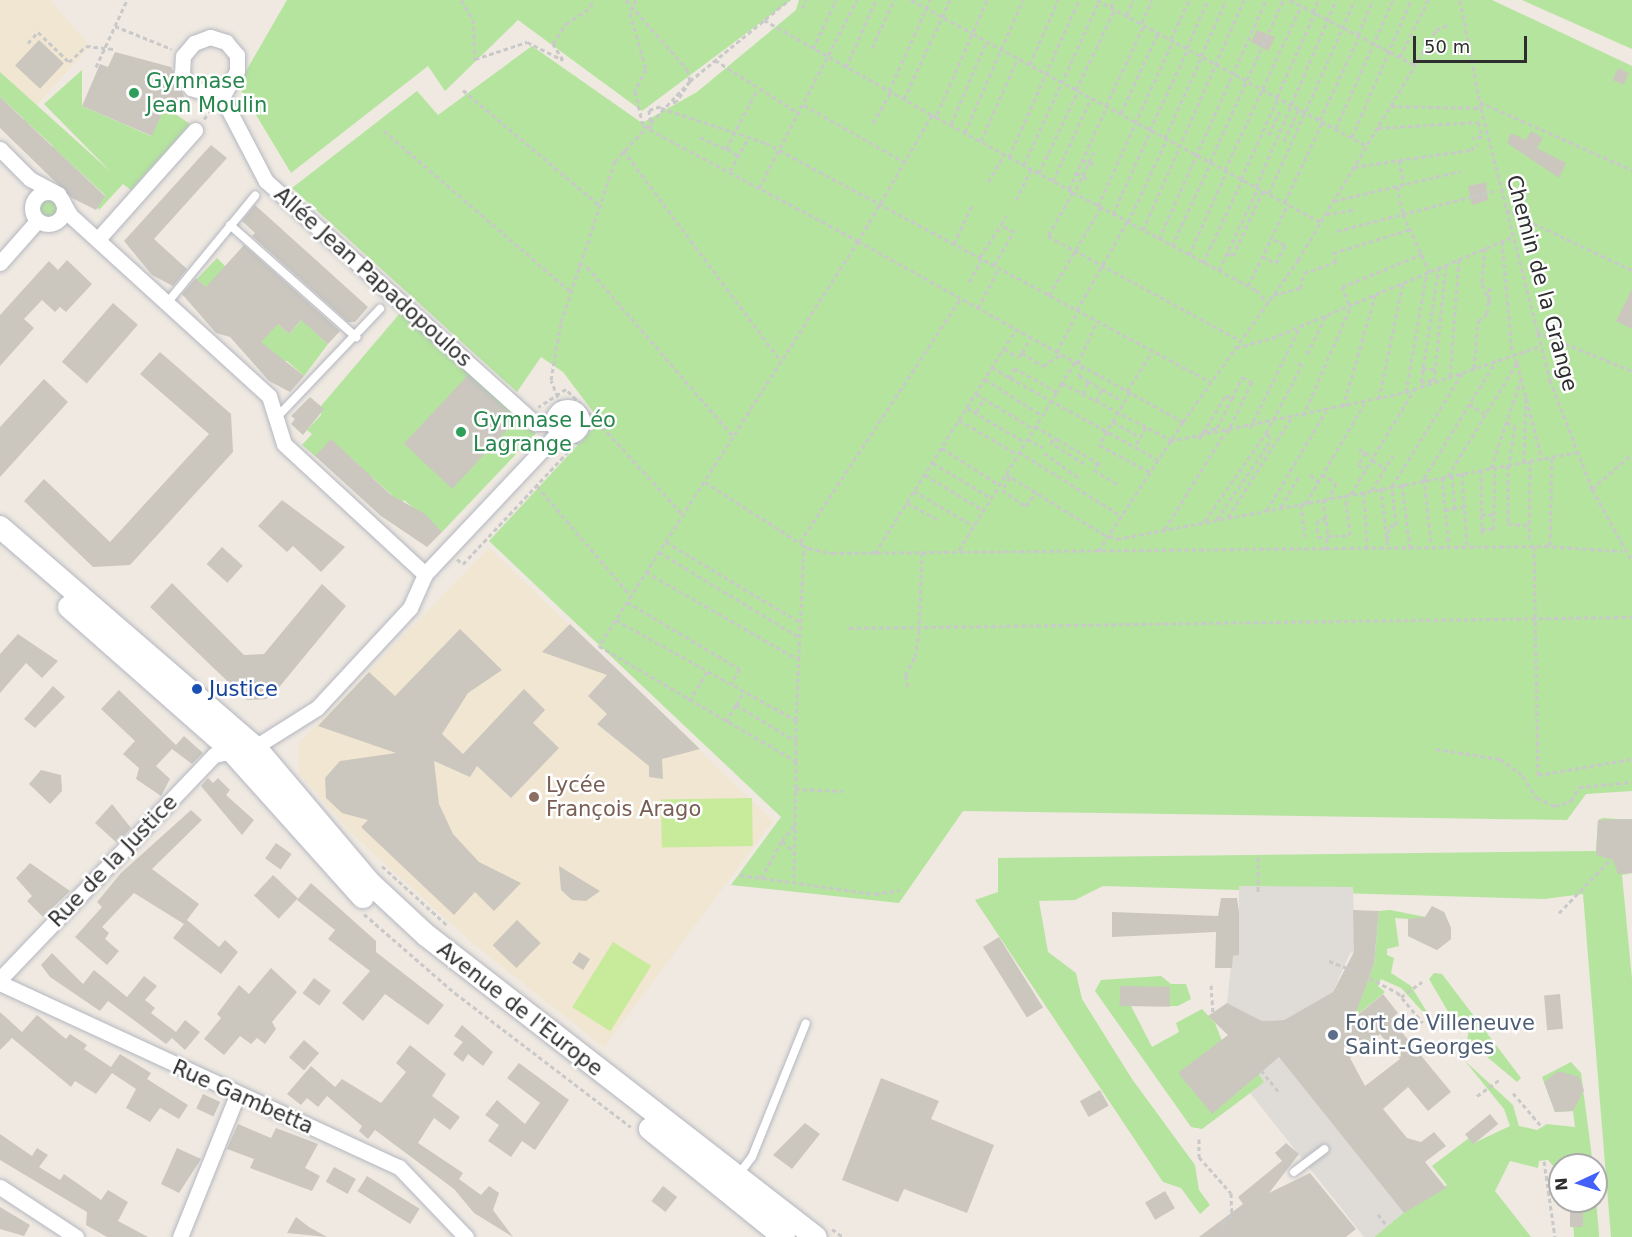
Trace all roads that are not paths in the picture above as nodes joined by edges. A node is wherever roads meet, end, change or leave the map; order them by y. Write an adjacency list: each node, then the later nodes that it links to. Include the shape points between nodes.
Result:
1 (222, 96): 18 (street, Allée Jean Papadopoulos, via 266,181 535,423 559,422)
2 (195, 130): 10 (street)
3 (0, 149): 4 (street)
4 (30, 179): 6 (street); 7 (street)
5 (255, 196): 9 (lane)
6 (35, 199): 7 (street, via 52,192); 8 (street, via 33,211)
7 (62, 200): 8 (street, via 64,212 57,222); 10 (street)
8 (38, 220): 11 (street)
9 (230, 225): 12 (lane); 14 (lane)
10 (98, 239): 12 (street)
11 (0, 263)
12 (166, 303): 15 (street, via 269,396)
13 (380, 309): 14 (lane)
14 (356, 337): 15 (lane)
15 (278, 416): 18 (street, via 284,444)
16 (0, 527): 19 (main road, Avenue de l'Europe)
17 (0, 547): 20 (main road, Avenue de l'Europe)
18 (424, 573): 19 (street, via 410,608 317,708)
19 (255, 747): 20 (street); 27 (main road, Avenue de l'Europe, via 370,883 426,935)
20 (230, 749): 21 (street, Rue de la Justice, via 214,755); 27 (main road, Avenue de l'Europe, via 369,902)
21 (0, 979)
22 (0, 983): 24 (street, Rue Gambetta)
23 (806, 1023): 27 (lane, via 752,1156)
24 (237, 1095): 31 (street); 32 (street, Rue Gambetta, via 399,1167)
25 (1324, 1149): 26 (lane)
26 (1294, 1172)
27 (731, 1184): 29 (main road, Avenue de l'Europe); 33 (main road, Avenue de l'Europe)
28 (0, 1187): 30 (street)
29 (819, 1230)
30 (76, 1237)
31 (180, 1237)
32 (466, 1237)
33 (784, 1237)

